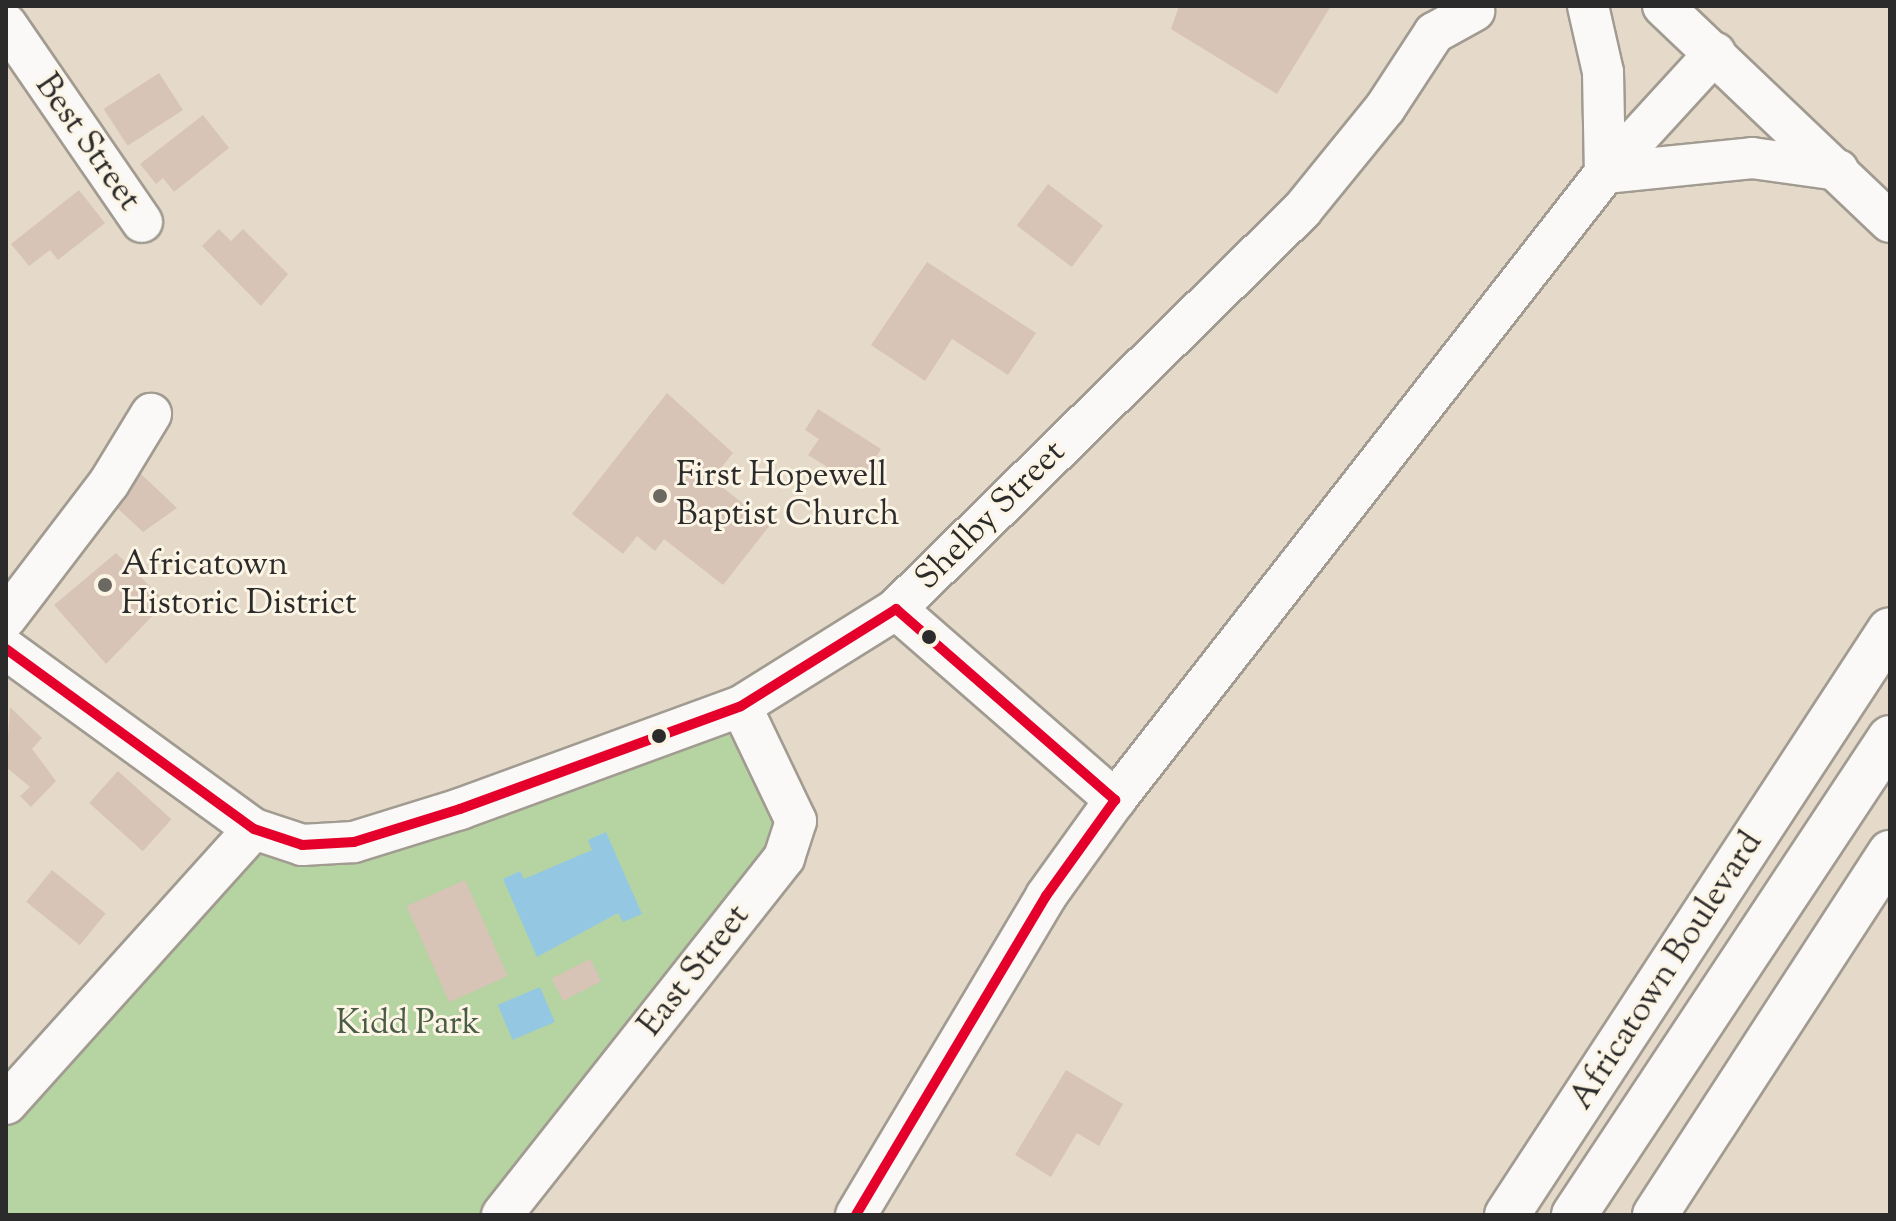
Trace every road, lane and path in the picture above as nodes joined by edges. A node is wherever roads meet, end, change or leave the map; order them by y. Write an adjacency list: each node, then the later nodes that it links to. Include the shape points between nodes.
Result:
1 (1588, 6): 7 (street, via 1603,72)
2 (1663, 6): 5 (street)
3 (1474, 11): 11 (street, Shelby Street, via 1434,33 1385,108 1302,210)
4 (6, 24): 8 (street, Best Street)
5 (1715, 53): 6 (street); 7 (street)
6 (1838, 170): 7 (street, via 1752,158); 9 (street)
7 (1605, 173): 17 (street)
8 (142, 222)
9 (1890, 222)
10 (151, 414): 12 (street, via 109,483)
11 (896, 609): 15 (street, Shelby Street); 17 (street)
12 (6, 618)
13 (1890, 630): 23 (main road, Africatown Boulevard)
14 (6, 649): 18 (street, Shelby Street)
15 (741, 706): 18 (street, Shelby Street, via 354,842 302,845); 21 (street, East Street, via 796,821 784,858)
16 (1882, 751): 24 (main road, Africatown Boulevard)
17 (1115, 800): 22 (street, via 1038,909)
18 (254, 829): 20 (street)
19 (1890, 853): 25 (main road)
20 (6, 1104)
21 (502, 1215)
22 (856, 1215)
23 (1507, 1215)
24 (1574, 1215)
25 (1655, 1215)

